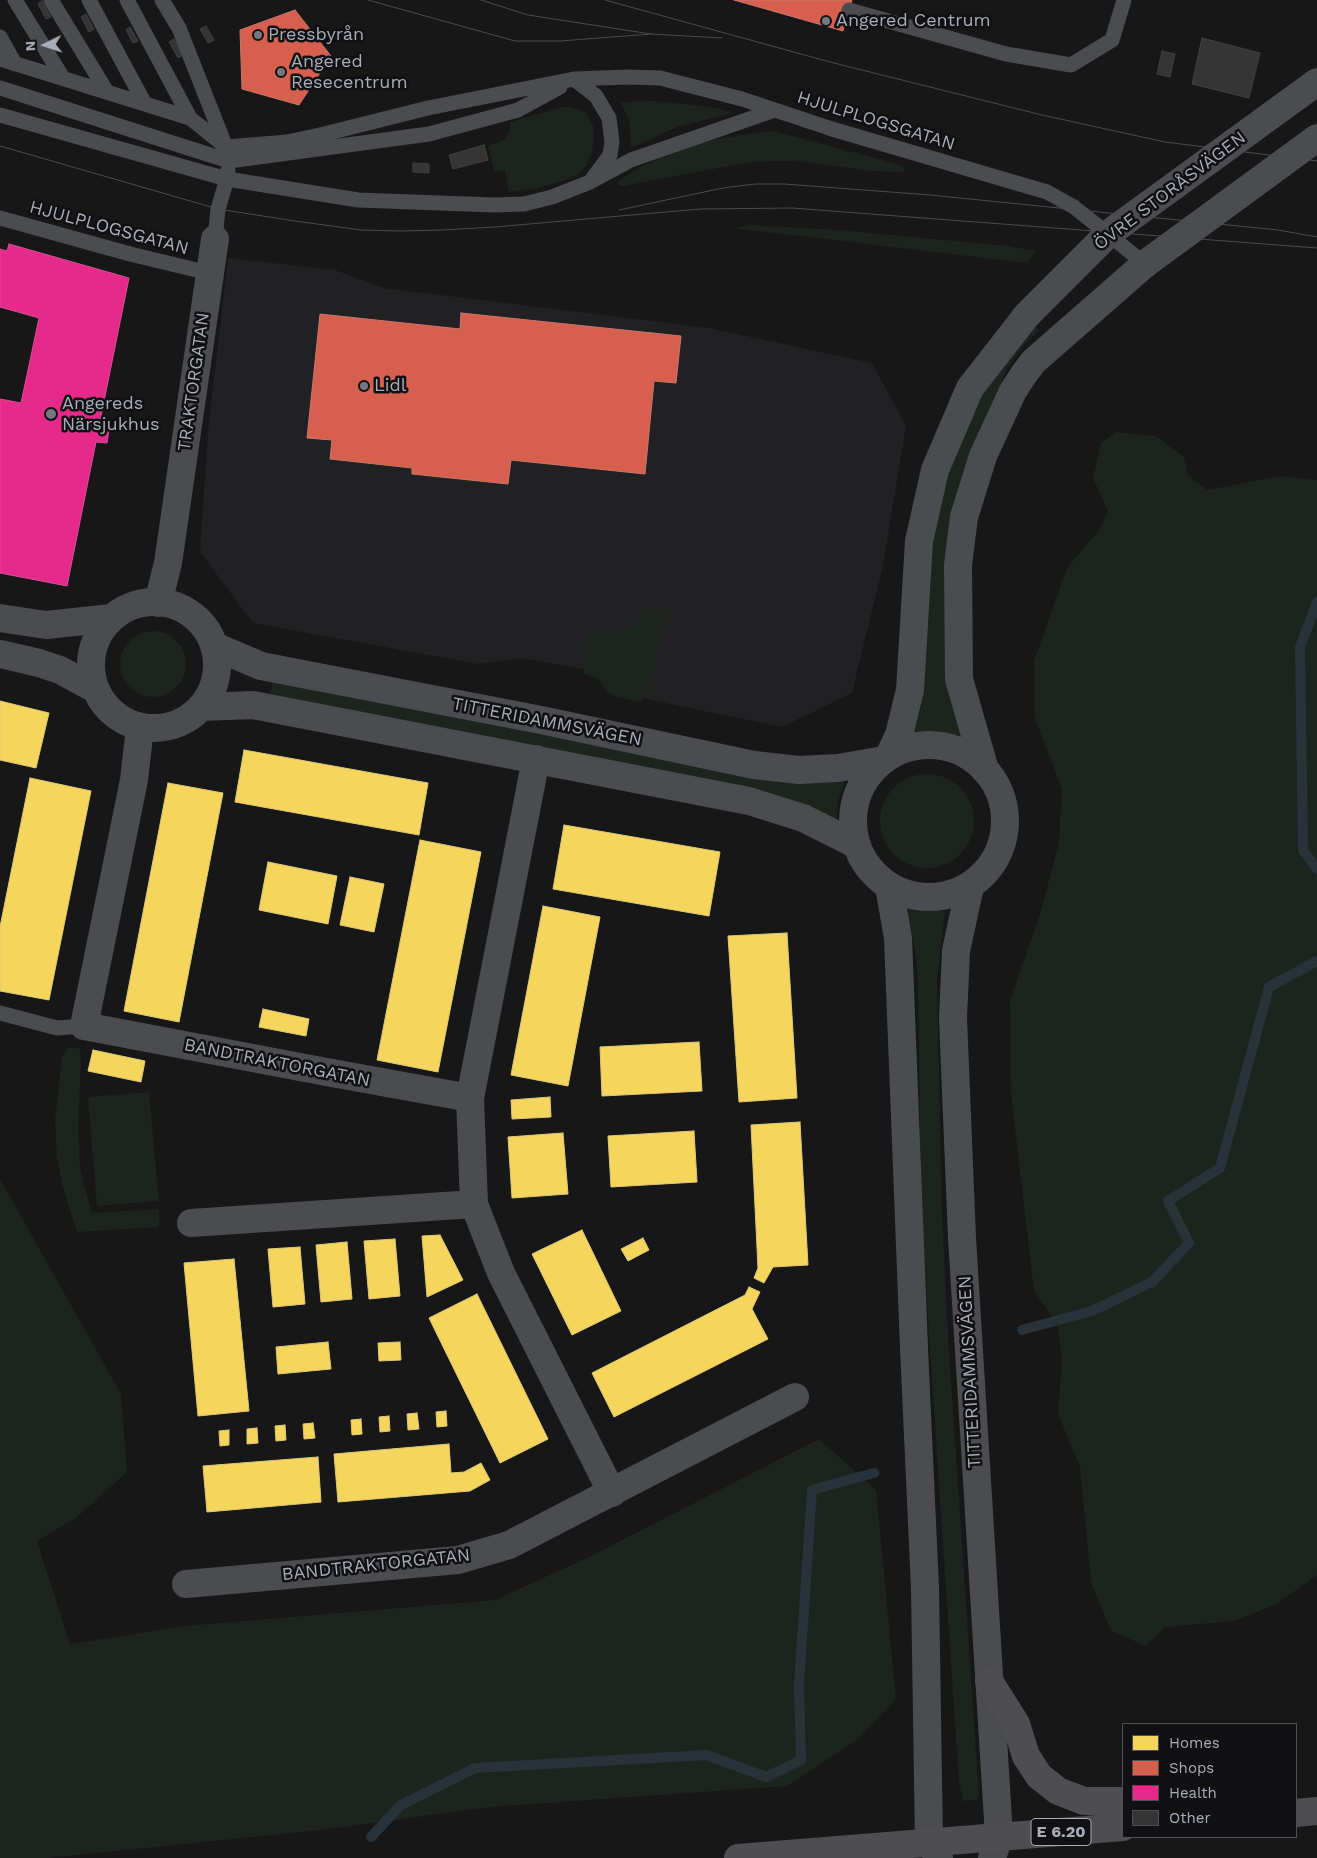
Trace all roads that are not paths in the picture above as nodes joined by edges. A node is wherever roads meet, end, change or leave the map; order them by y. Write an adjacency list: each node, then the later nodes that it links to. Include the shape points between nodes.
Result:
1 (15, 0): 11 (lane)
2 (51, 0): 15 (lane)
3 (89, 0): 16 (lane)
4 (127, 0): 19 (lane)
5 (162, 0): 21 (lane, via 179,28)
6 (1124, 0): 7 (lane, via 1112,40 1071,65 1006,54)
7 (849, 10)
8 (0, 37): 10 (lane)
9 (0, 59): 10 (lane)
10 (15, 64): 11 (lane)
11 (64, 78): 15 (lane)
12 (574, 79): 17 (lane, HJULPLOGSGATAN, via 660,78); 21 (lane, HJULPLOGSGATAN); 21 (lane, via 518,110 429,134); 23 (lane, via 596,96 609,118 610,155)
13 (1317, 82): 25 (street, ÖVRE STORÅSVÄGEN, bridge)
14 (0, 88): 21 (lane)
15 (107, 92): 16 (lane)
16 (145, 104): 19 (lane)
17 (775, 110): 23 (lane, via 631,160); 25 (lane, HJULPLOGSGATAN, bridge, via 1047,192 1074,207)
18 (0, 115): 22 (lane)
19 (190, 118): 21 (lane)
20 (1317, 138): 27 (street, bridge)
21 (227, 154): 22 (lane, TRAKTORGATAN)
22 (227, 179): 23 (lane, via 358,200 495,205 524,204); 26 (lane, TRAKTORGATAN, via 218,209)
23 (590, 182)
24 (0, 218): 28 (lane, HJULPLOGSGATAN)
25 (1108, 234): 27 (lane, HJULPLOGSGATAN); 37 (street, ÖVRE STORÅSVÄGEN, via 1027,315 970,388 936,470 920,541 910,690 899,735)
26 (215, 239): 28 (street, TRAKTORGATAN)
27 (1145, 264): 39 (street, via 1034,361 1013,391 983,456 964,516 958,565 959,679)
28 (209, 273): 29 (street, TRAKTORGATAN, via 168,563)
29 (158, 603): 31 (street, via 134,606); 32 (street, via 174,606 196,618)
30 (0, 618): 31 (street, via 46,625)
31 (112, 618): 34 (street, via 100,633 93,651 91,670)
32 (214, 646): 35 (street, via 215,678); 37 (street, TITTERIDAMMSVÄGEN, via 261,666 754,765 799,770 828,769)
33 (0, 654): 34 (street, via 39,662)
34 (95, 689): 36 (street, via 110,710 124,721)
35 (201, 707): 36 (street, via 174,725); 38 (street, via 253,704)
36 (140, 727): 44 (street, via 134,780)
37 (887, 758): 39 (street, via 908,748 929,745 950,748 969,756); 40 (street, via 870,773 860,789 854,807)
38 (536, 759): 40 (street, via 749,801 803,818); 45 (street)
39 (985, 770): 42 (street, via 997,788 1004,809 1005,831 998,853)
40 (856, 845): 41 (street, via 875,875)
41 (889, 886): 42 (street, via 915,896 944,896); 57 (street, via 898,938)
42 (970, 886): 51 (street, TITTERIDAMMSVÄGEN, via 956,951 953,1018 962,1238)
43 (0, 1013): 44 (lane, BANDTRAKTORGATAN, via 57,1028)
44 (84, 1026): 45 (street, BANDTRAKTORGATAN)
45 (470, 1098): 46 (street)
46 (474, 1204): 47 (street); 49 (street, via 501,1273)
47 (191, 1223)
48 (795, 1397): 49 (street, BANDTRAKTORGATAN)
49 (612, 1493): 50 (street, BANDTRAKTORGATAN, via 509,1545 458,1560)
50 (186, 1584)
51 (989, 1681): 52 (highway, via 1016,1724 1026,1756 1039,1776 1058,1791 1084,1801); 56 (street, TITTERIDAMMSVÄGEN)
52 (1122, 1801)
53 (1317, 1811): 54 (highway)
54 (1297, 1813)
55 (1122, 1827): 56 (highway, E 6.20)
56 (996, 1847): 57 (highway, E 6.20)
57 (934, 1850): 58 (highway, E 6.20)
58 (738, 1858)

